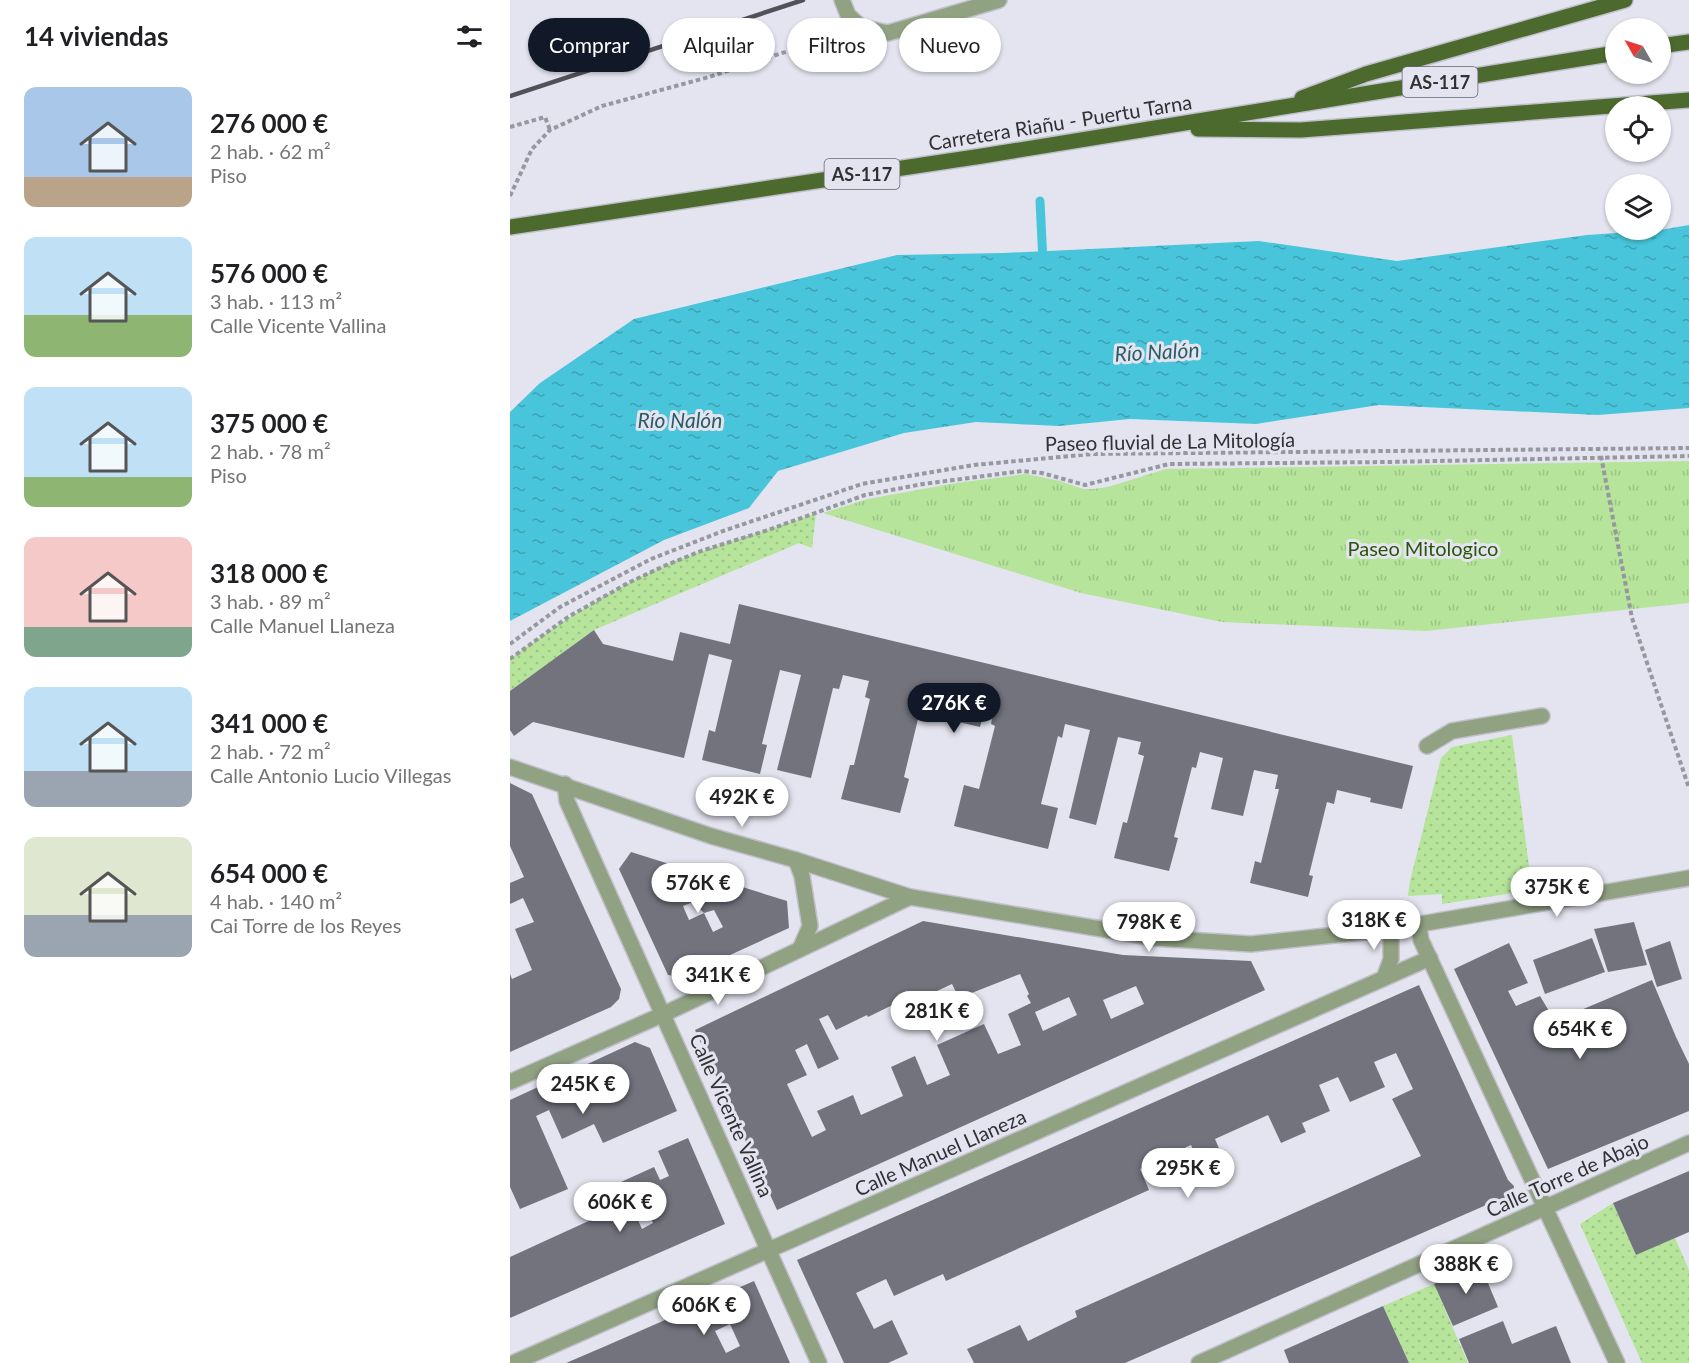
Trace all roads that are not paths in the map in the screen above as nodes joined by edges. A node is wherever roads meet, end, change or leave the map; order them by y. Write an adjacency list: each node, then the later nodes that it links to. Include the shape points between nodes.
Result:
1 (842, 0): 2 (street, via 848,15 861,27 888,33)
2 (999, 0)
3 (1626, 0): 8 (main road, via 1366,74)
4 (1689, 42): 5 (main road)
5 (1671, 44)
6 (1605, 55): 8 (main road, Carretera Riañu - Puertu Tarna / AS-117)
7 (1689, 100): 9 (main road, via 1301,130)
8 (1265, 111): 9 (main road, Carretera Riañu - Puertu Tarna / AS-117)
9 (1153, 128): 10 (main road, Carretera Riañu - Puertu Tarna / AS-117)
10 (510, 226)
11 (1542, 716): 12 (street, via 1452,731)
12 (1427, 746)
13 (510, 767): 14 (street)
14 (565, 784): 15 (street, via 711,836); 23 (street, Calle Vicente Vallina, via 567,801)
15 (796, 860): 17 (street); 20 (street, via 810,926)
16 (1689, 878): 18 (street)
17 (910, 897): 19 (street, via 1165,938 1251,944); 20 (street)
18 (1419, 926): 19 (street); 21 (street)
19 (1391, 929): 22 (street, via 1391,959)
20 (800, 949): 23 (street)
21 (1430, 958): 22 (street, Calle Manuel Llaneza); 26 (street)
22 (1384, 978): 27 (street, Calle Manuel Llaneza)
23 (664, 1014): 24 (street); 27 (street, Calle Vicente Vallina)
24 (510, 1082)
25 (1689, 1143): 26 (street, Calle Torre de Abajo)
26 (1544, 1208): 30 (street, Calle Torre de Abajo); 31 (street)
27 (770, 1250): 28 (street, Calle Manuel Llaneza); 29 (street, Calle Vicente Vallina)
28 (513, 1363)
29 (819, 1363)
30 (1199, 1363)
31 (1617, 1363)

